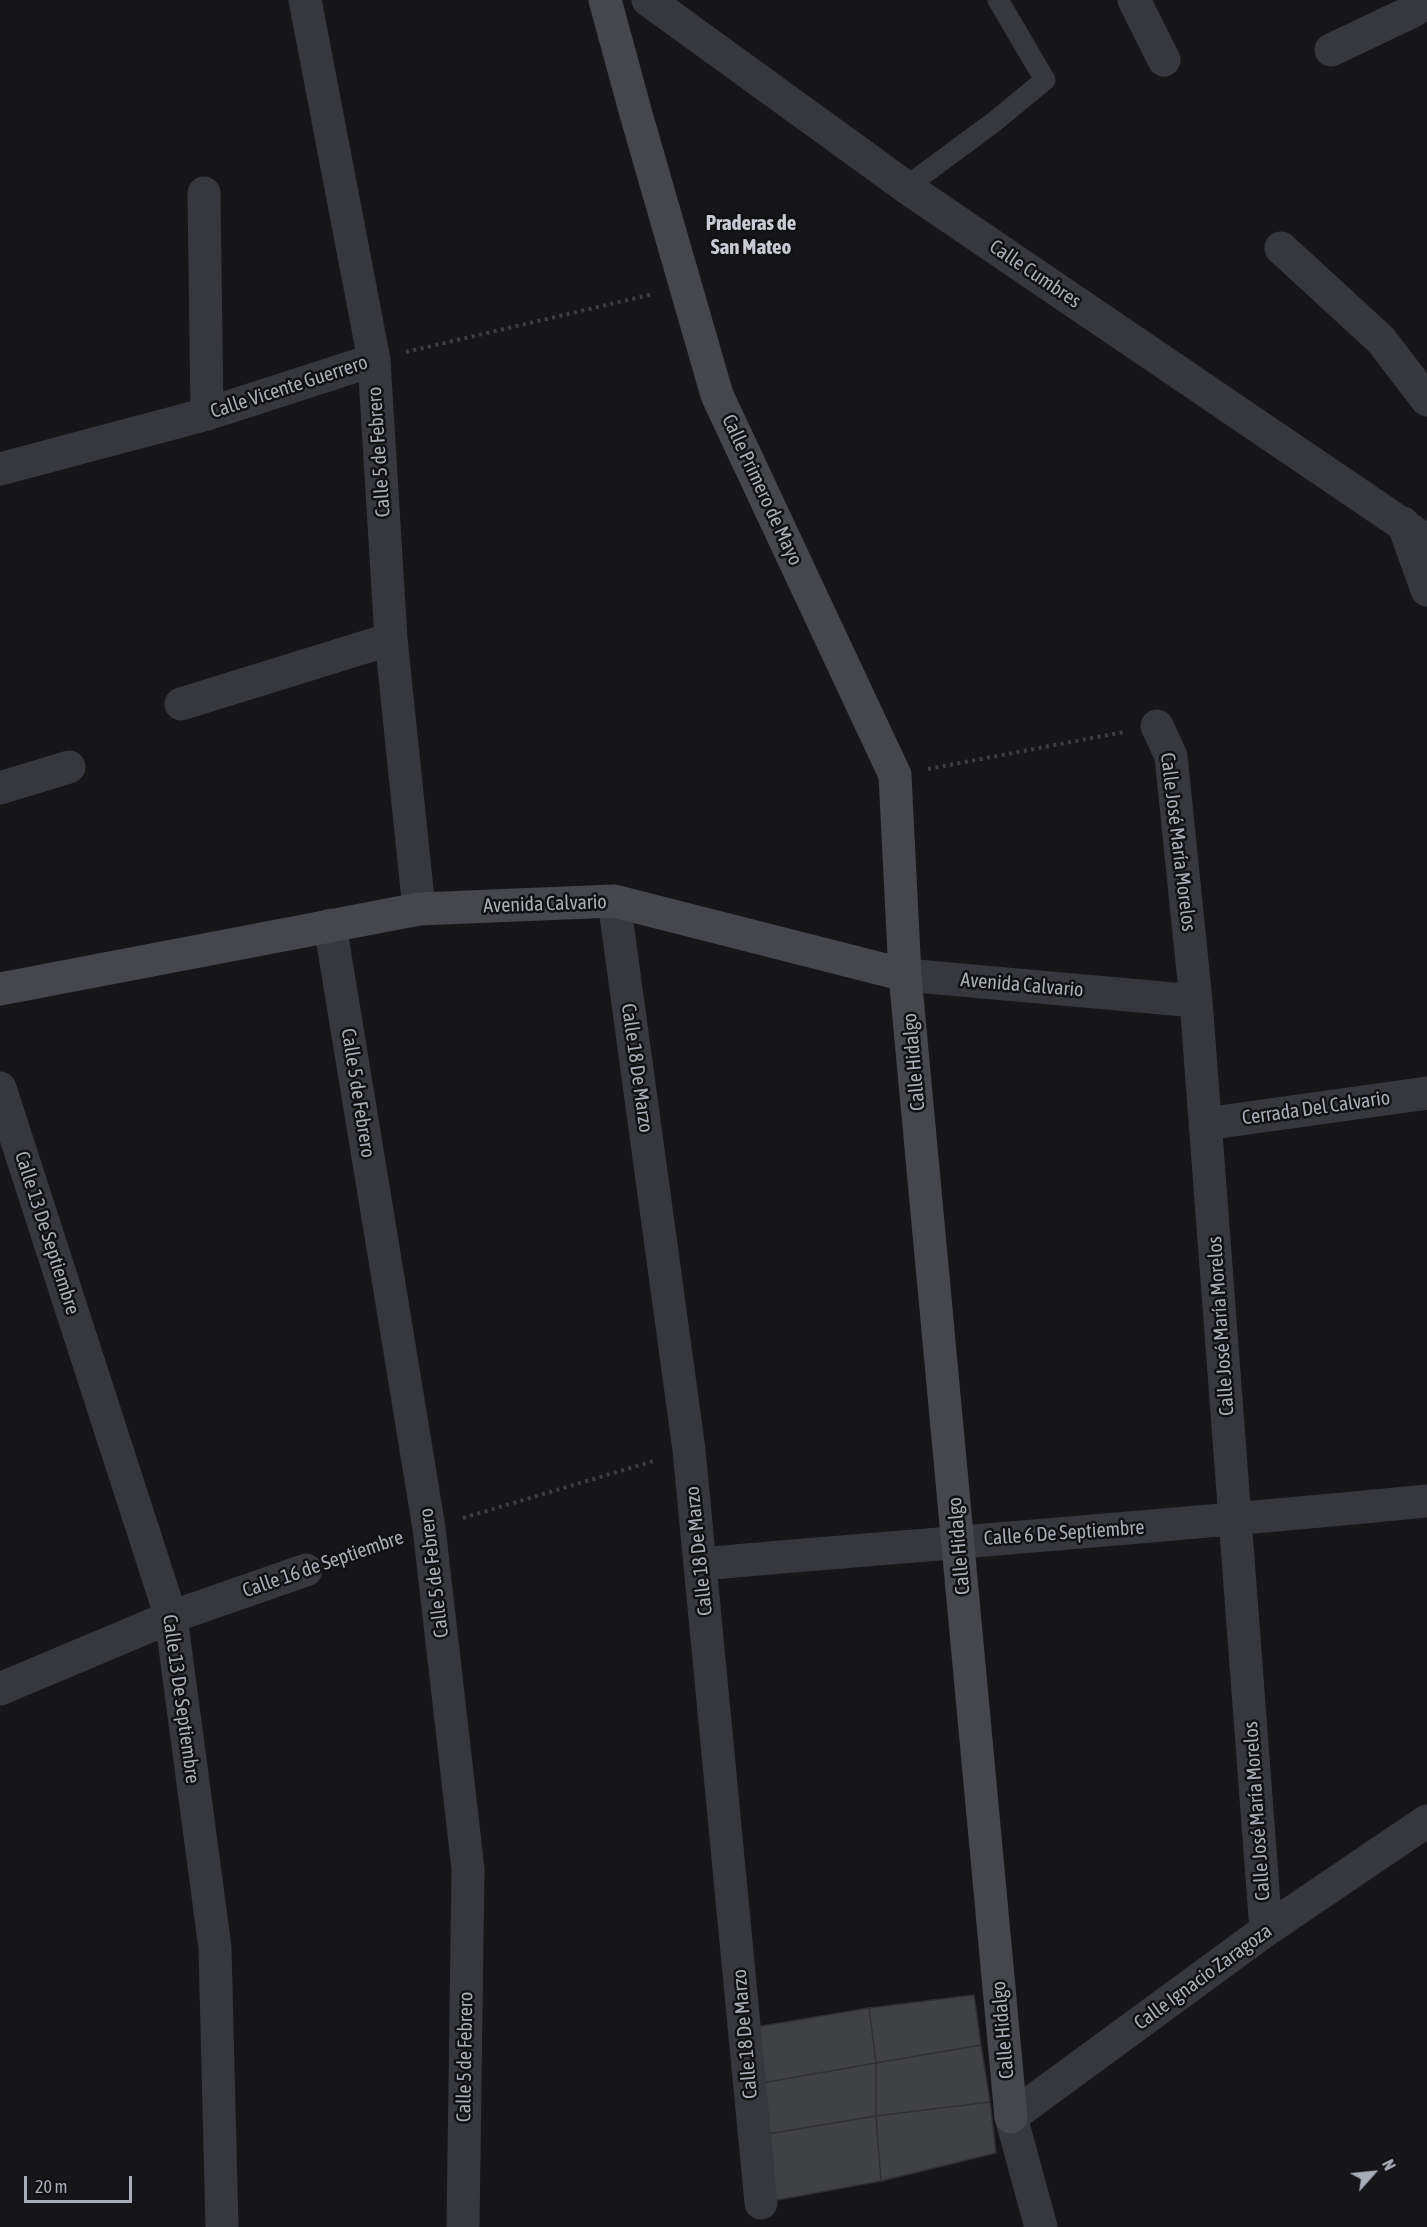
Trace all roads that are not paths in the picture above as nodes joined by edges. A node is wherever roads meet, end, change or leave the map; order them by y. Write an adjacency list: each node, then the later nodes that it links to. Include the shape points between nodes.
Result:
1 (305, 0): 12 (street, Calle 5 de Febrero)
2 (605, 0): 26 (street, Calle Primero de Mayo, via 717,395 895,775)
3 (648, 0): 9 (street, Calle Cumbres)
4 (998, 0): 9 (lane, via 1045,80)
5 (1134, 0): 8 (street)
6 (1418, 11): 7 (street)
7 (1331, 50)
8 (1164, 60)
9 (906, 187): 16 (street, Calle Cumbres)
10 (204, 193): 14 (street)
11 (1281, 248): 13 (street, via 1381,340)
12 (374, 360): 14 (street, Calle Vicente Guerrero); 18 (street, Calle 5 de Febrero)
13 (1427, 400)
14 (207, 414): 15 (street, Calle Vicente Guerrero)
15 (0, 469)
16 (1415, 532): 17 (street)
17 (1427, 590)
18 (391, 639): 19 (street); 24 (street, Calle 5 de Febrero)
19 (181, 704)
20 (1157, 726): 28 (street, Calle José María Morelos, via 1171,756)
21 (69, 767): 22 (street)
22 (0, 788)
23 (614, 901): 24 (street, Avenida Calvario); 26 (street, Avenida Calvario); 35 (street, Calle 18 De Marzo, via 689,1450)
24 (419, 909): 25 (street, Avenida Calvario)
25 (330, 925): 27 (street, Avenida Calvario); 44 (street, Calle 5 de Febrero, via 429,1528 468,1869)
26 (906, 975): 28 (street, Avenida Calvario); 34 (street, Calle Hidalgo)
27 (0, 989)
28 (1196, 1001): 31 (street, Calle José María Morelos)
29 (0, 1088): 37 (street, Calle 13 De Septiembre)
30 (1427, 1093): 31 (street, Cerrada Del Calvario)
31 (1205, 1124): 33 (street, Calle José María Morelos)
32 (1427, 1501): 33 (street, Calle 6 De Septiembre)
33 (1236, 1520): 34 (street, Calle 6 De Septiembre); 40 (street, Calle José María Morelos)
34 (959, 1541): 35 (street, Calle 6 De Septiembre); 41 (street, Calle Hidalgo)
35 (700, 1564): 42 (street, Calle 18 De Marzo)
36 (306, 1570): 37 (street, Calle 16 de Septiembre)
37 (171, 1617): 38 (street, Calle 16 de Septiembre); 43 (street, Calle 13 De Septiembre, via 215,1948)
38 (0, 1689)
39 (1427, 1821): 40 (street, Calle Ignacio Zaragoza)
40 (1266, 1930): 41 (street, Calle Ignacio Zaragoza)
41 (1011, 2117): 45 (street)
42 (761, 2203)
43 (222, 2227)
44 (463, 2227)
45 (1041, 2227)

